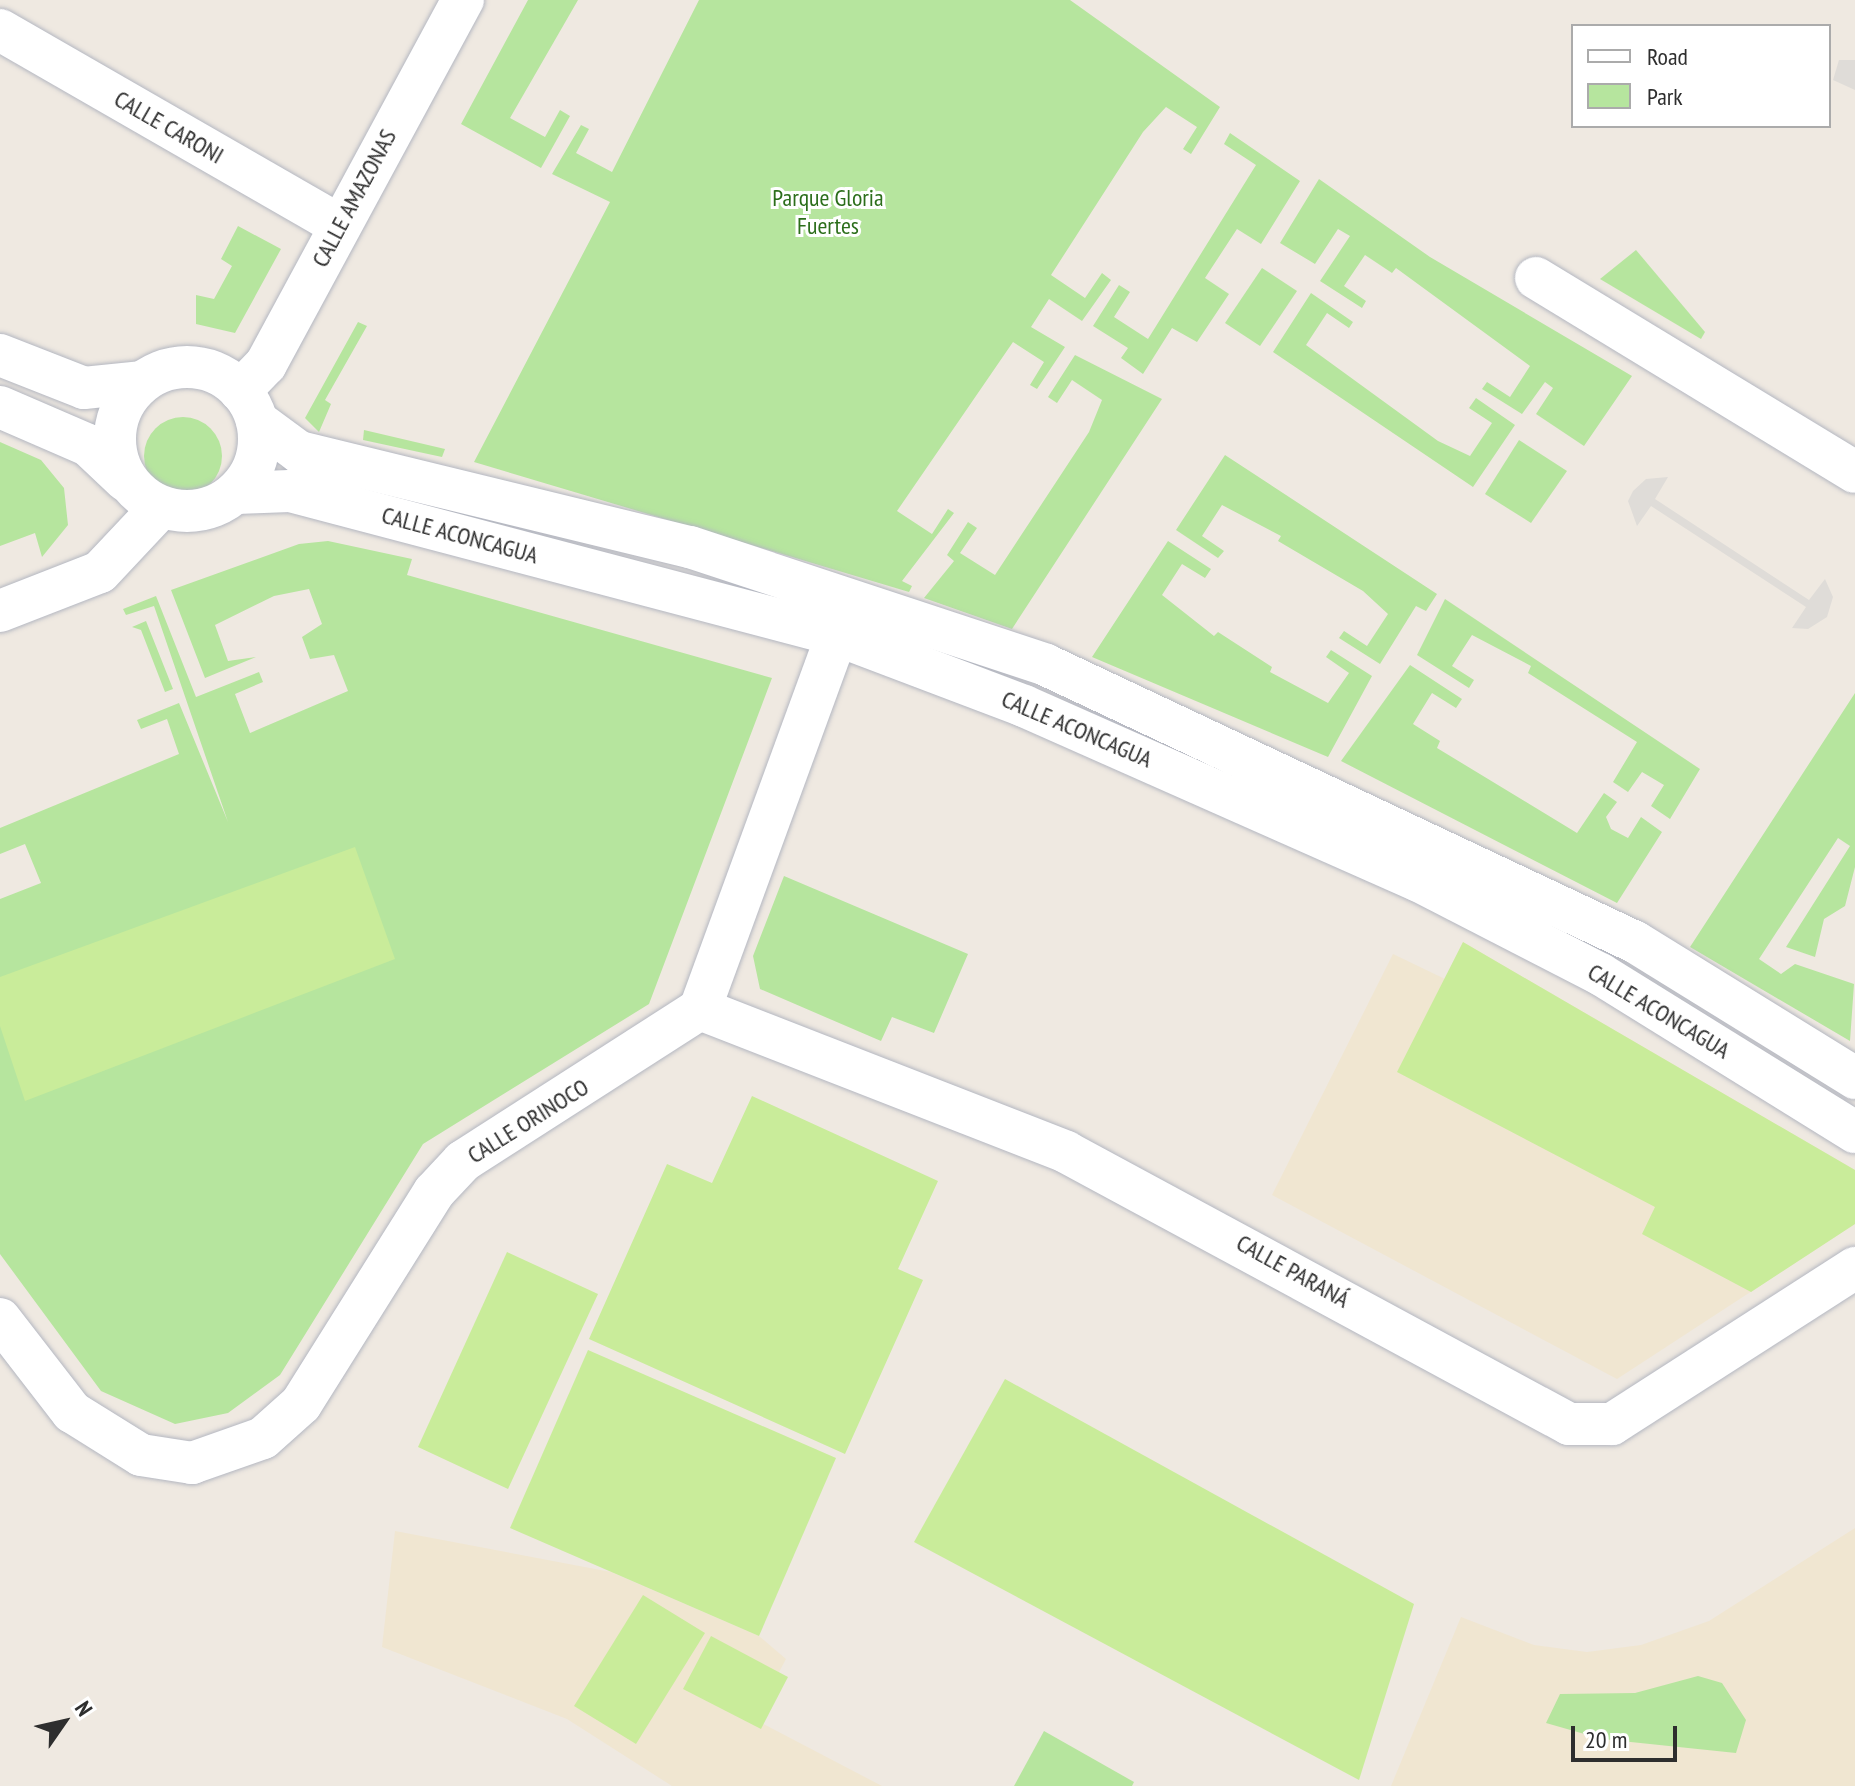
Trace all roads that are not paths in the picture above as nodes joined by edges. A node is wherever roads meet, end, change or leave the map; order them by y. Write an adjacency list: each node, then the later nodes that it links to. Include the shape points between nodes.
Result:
1 (463, 0): 3 (street, CALLE AMAZONAS)
2 (0, 30): 3 (street, CALLE CARONI)
3 (338, 224): 7 (street, CALLE AMAZONAS)
4 (1536, 278): 9 (street)
5 (0, 355): 6 (street, via 84,388)
6 (141, 382): 7 (street, via 192,368); 11 (street, via 126,399 113,442)
7 (248, 406): 10 (street, via 256,460); 15 (street, CALLE ACONCAGUA, via 299,452 690,547 1046,665 1635,942)
8 (0, 407): 11 (street, via 88,445)
9 (1855, 472)
10 (236, 493): 11 (street, via 186,513); 13 (street, CALLE ACONCAGUA, via 290,491)
11 (145, 496): 12 (street, via 100,572)
12 (0, 611)
13 (837, 635): 14 (street); 16 (street, CALLE ACONCAGUA, via 1024,706 1417,880 1600,974)
14 (700, 1009): 17 (street, CALLE PARANÁ, via 1066,1152 1569,1424 1612,1424); 18 (street, CALLE ORINOCO, via 463,1161 434,1192 301,1404 263,1438 228,1455 192,1463 141,1455 72,1412)
15 (1855, 1078)
16 (1855, 1132)
17 (1855, 1268)
18 (0, 1319)

